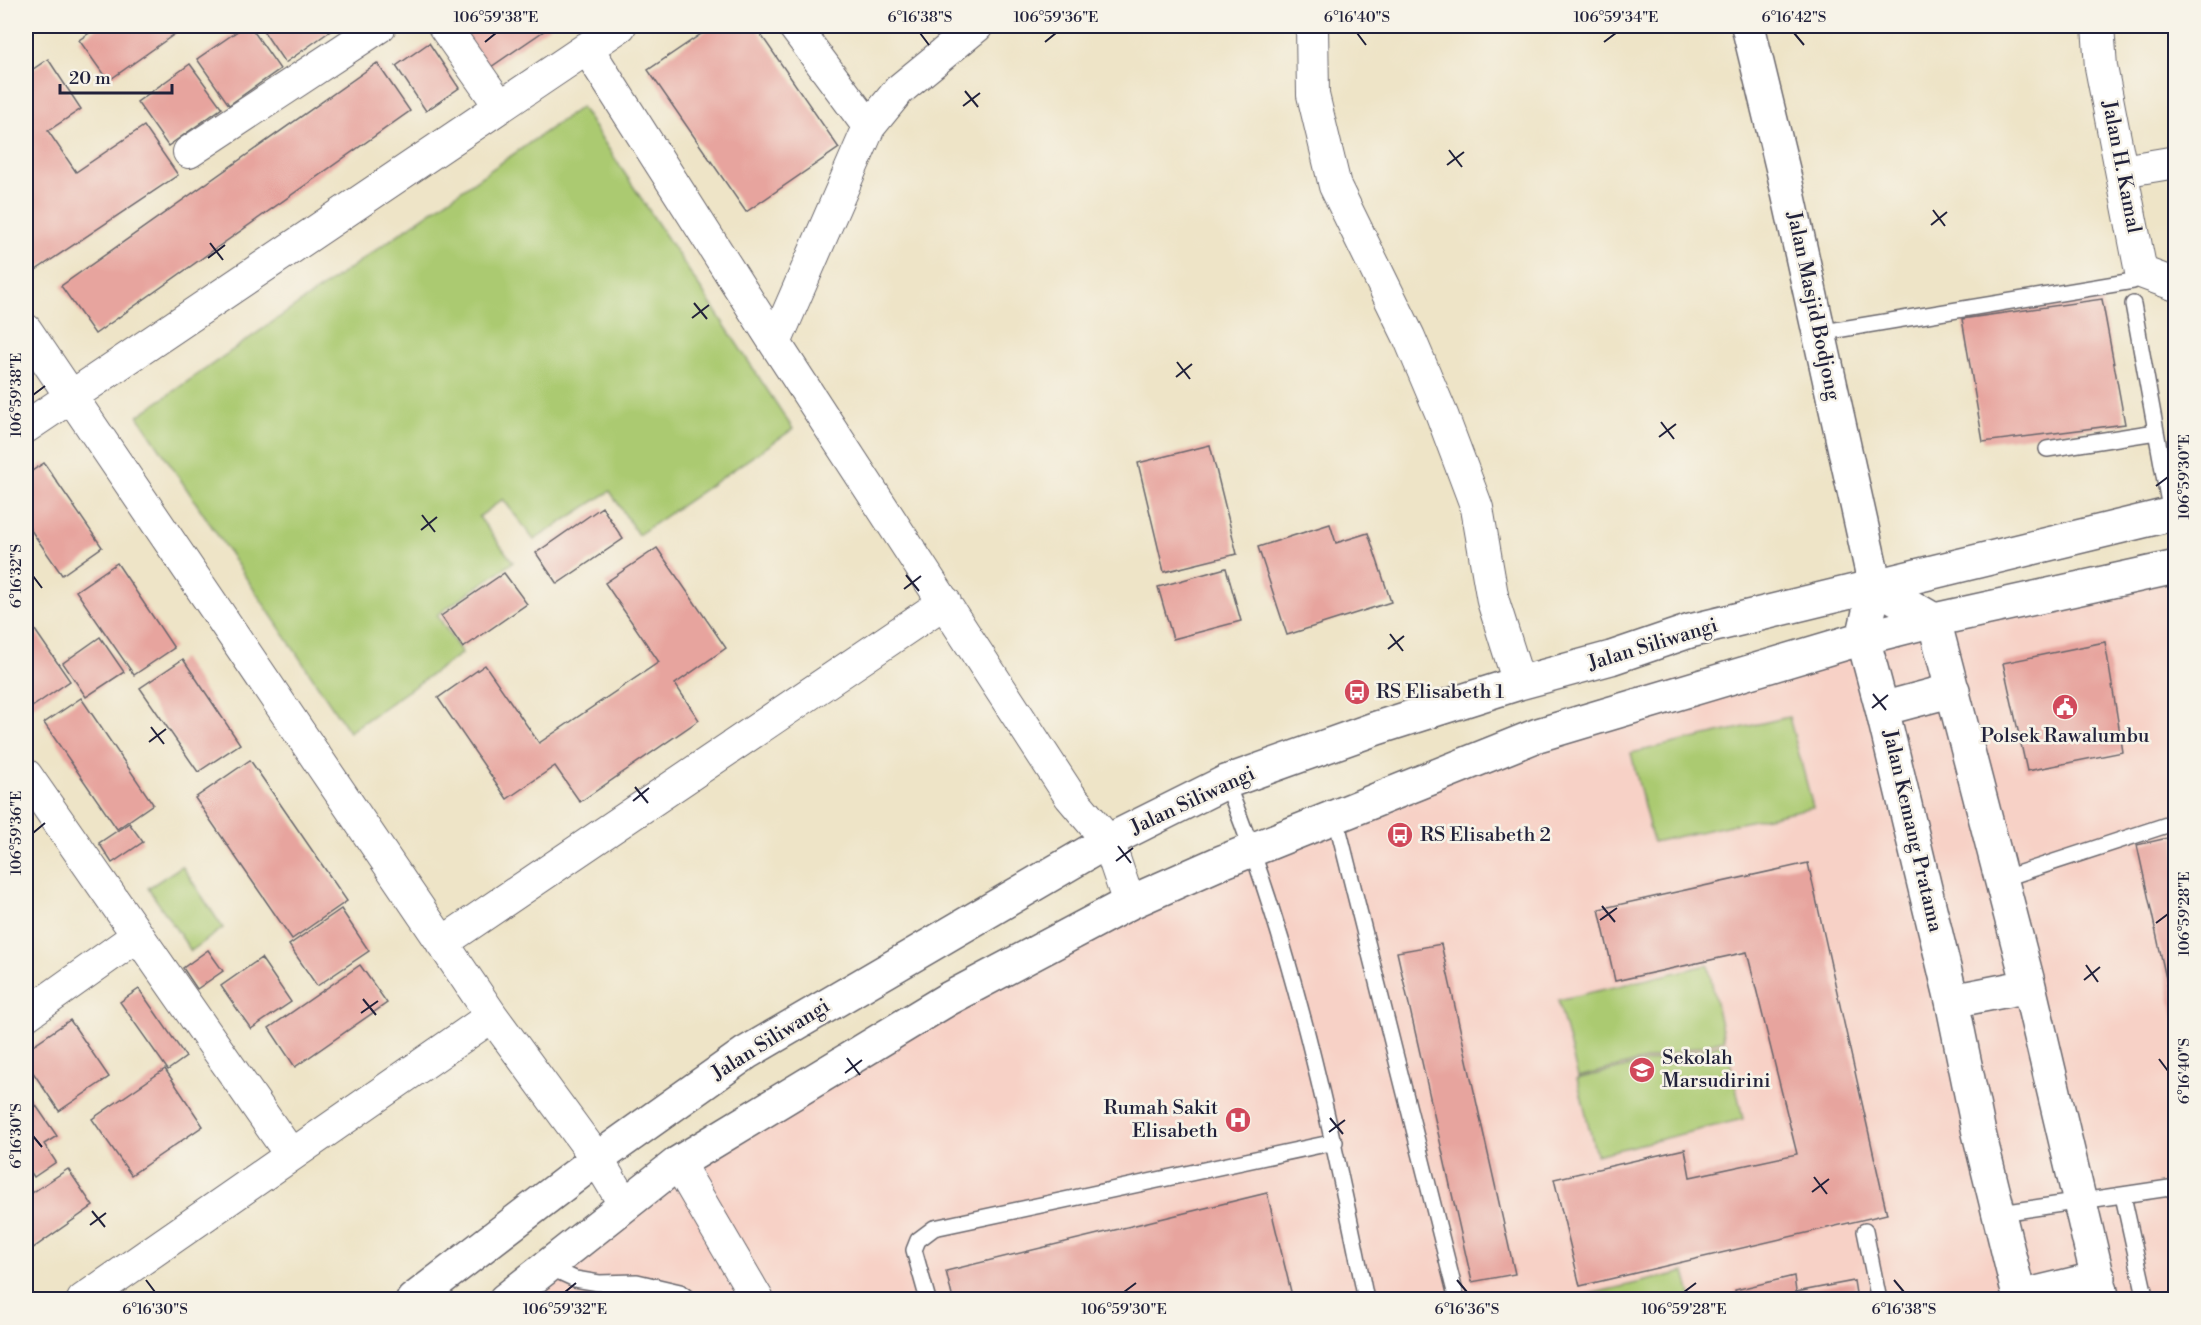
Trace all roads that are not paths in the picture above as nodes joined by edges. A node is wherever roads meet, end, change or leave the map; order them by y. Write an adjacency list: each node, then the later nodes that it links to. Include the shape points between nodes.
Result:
1 (380, 26): 12 (street)
2 (444, 26): 10 (street)
3 (620, 26): 9 (street)
4 (794, 26): 11 (street)
5 (978, 26): 11 (street, via 900,90)
6 (1312, 26): 31 (street, via 1313,95 1335,186 1409,337 1477,508 1493,601)
7 (1748, 26): 19 (main road, Jalan Masjid Bodjong)
8 (2098, 26): 14 (street, Jalan H. Kamal, via 2101,66)
9 (586, 48): 10 (street); 20 (street)
10 (500, 106): 21 (street)
11 (869, 127): 20 (street)
12 (189, 152)
13 (2175, 162): 14 (street)
14 (2122, 171): 15 (street, Jalan H. Kamal)
15 (2141, 272): 16 (street); 19 (lane, via 2133,281)
16 (2175, 285)
17 (2133, 304): 23 (lane)
18 (26, 330): 21 (street)
19 (1818, 333): 27 (main road, Jalan Masjid Bodjong)
20 (775, 343): 28 (street)
21 (71, 396): 22 (street); 43 (street)
22 (26, 427)
23 (2156, 432): 24 (lane); 25 (lane)
24 (2047, 449)
25 (2173, 513): 27 (main road, Jalan Siliwangi)
26 (2175, 567): 29 (main road)
27 (1875, 586): 29 (main road); 30 (main road, Jalan Kemang Pratama); 31 (main road, Jalan Siliwangi, via 1690,631)
28 (945, 602): 38 (street, via 1070,796); 43 (street)
29 (1934, 620): 30 (main road); 32 (main road)
30 (1863, 638): 33 (main road, Jalan Kemang Pratama); 36 (main road, via 1538,735)
31 (1519, 683): 35 (main road, Jalan Siliwangi)
32 (1953, 690): 33 (main road); 40 (main road)
33 (1882, 709): 45 (main road, Jalan Kemang Pratama)
34 (26, 775): 42 (street)
35 (1226, 782): 38 (main road, Jalan Siliwangi); 39 (lane)
36 (1335, 815): 39 (main road); 68 (lane)
37 (2175, 822): 40 (lane)
38 (1108, 841): 41 (street); 50 (main road, Jalan Siliwangi, via 746,1053)
39 (1253, 848): 41 (main road); 48 (lane)
40 (2002, 879): 44 (main road)
41 (1129, 903): 51 (main road, via 948,999)
42 (137, 936): 46 (street); 49 (street)
43 (442, 943): 47 (street)
44 (2029, 986): 45 (main road); 54 (main road)
45 (1952, 1001): 56 (main road, Jalan Kemang Pratama, via 1979,1133)
46 (26, 1015)
47 (492, 1016): 49 (street); 50 (street)
48 (1335, 1142): 66 (lane, via 934,1228 918,1240 914,1250); 67 (lane)
49 (291, 1155): 61 (street)
50 (597, 1159): 55 (street); 62 (main road, Jalan Siliwangi)
51 (678, 1164): 55 (main road); 65 (street)
52 (2175, 1187): 53 (lane)
53 (2123, 1196): 54 (lane); 70 (lane)
54 (2081, 1200): 56 (lane); 59 (main road)
55 (625, 1205): 58 (main road)
56 (2001, 1213): 60 (main road, Jalan Kemang Pratama)
57 (1865, 1230): 69 (lane)
58 (549, 1267): 63 (main road); 64 (lane, via 574,1279 637,1282 680,1292)
59 (2101, 1289): 60 (main road)
60 (2020, 1298)
61 (83, 1299)
62 (413, 1299)
63 (505, 1299)
64 (690, 1299)
65 (758, 1299)
66 (928, 1299)
67 (1366, 1299)
68 (1456, 1299)
69 (1879, 1299)
70 (2146, 1299)

